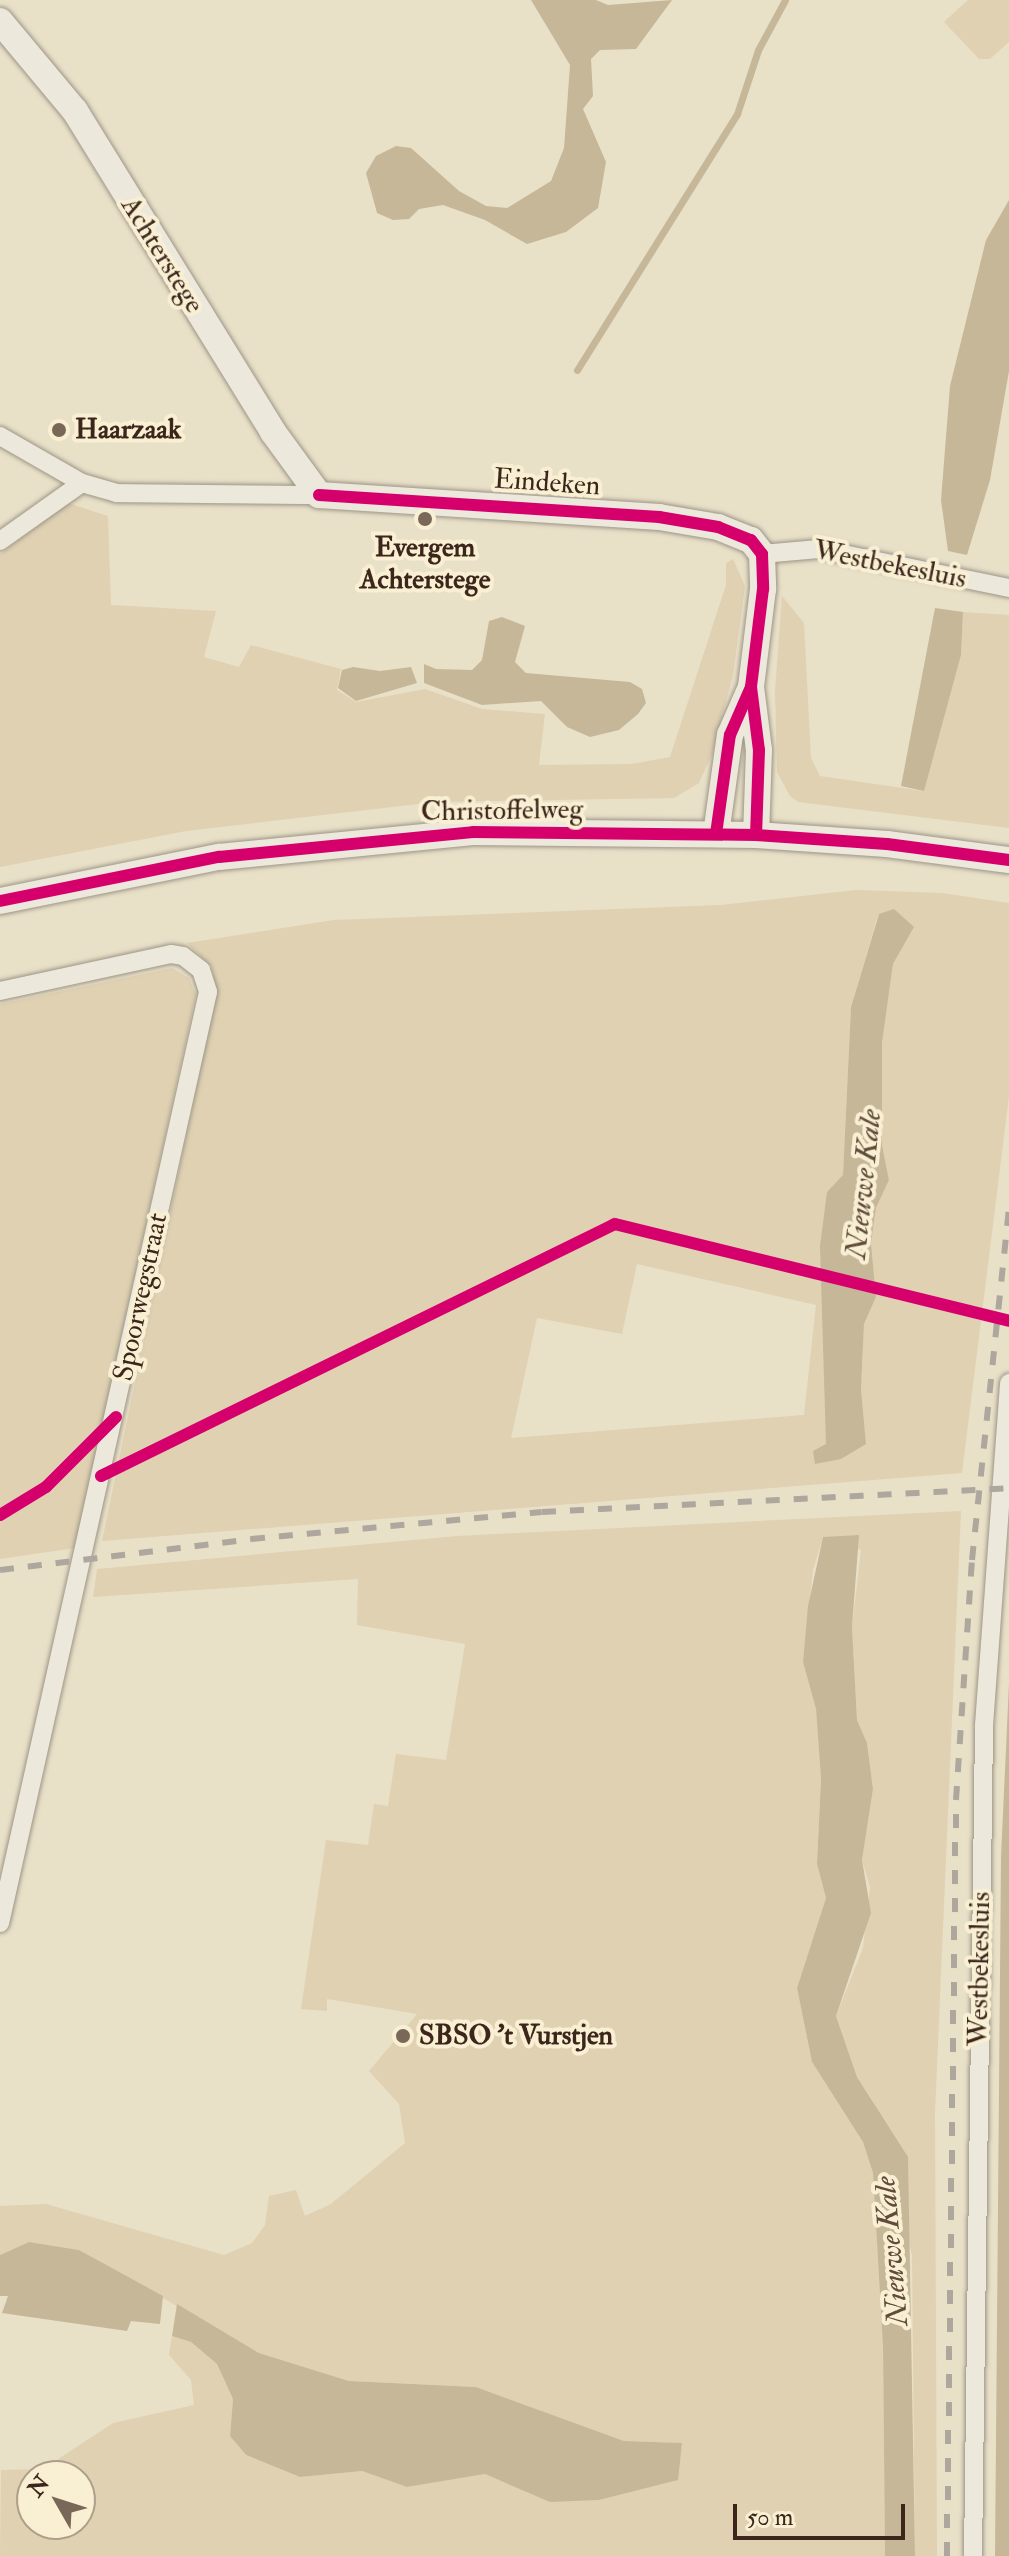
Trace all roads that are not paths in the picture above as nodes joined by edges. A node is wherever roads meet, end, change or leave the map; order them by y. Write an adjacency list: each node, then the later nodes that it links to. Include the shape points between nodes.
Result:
1 (0, 21): 4 (street, Achterstege, via 75,111 273,432)
2 (0, 436): 3 (street, Eindeken)
3 (82, 483): 4 (street, Eindeken, via 116,493); 5 (street)
4 (319, 495): 6 (street, Eindeken, via 659,517 737,532)
5 (0, 541)
6 (762, 554): 7 (street, Westbekesluis, via 819,549); 8 (street)
7 (1009, 588)
8 (751, 687): 9 (street, via 730,735); 10 (street, via 759,750)
9 (716, 834): 10 (street, Christoffelweg); 12 (street, Christoffelweg, via 473,832 342,842 219,857)
10 (756, 835): 11 (street, Christoffelweg)
11 (1009, 860)
12 (0, 901)
13 (0, 991): 15 (street, Spoorwegstraat, via 171,954 192,961 208,992)
14 (1009, 1383): 16 (street, Westbekesluis, via 984,1725)
15 (0, 1923)
16 (973, 2556)

